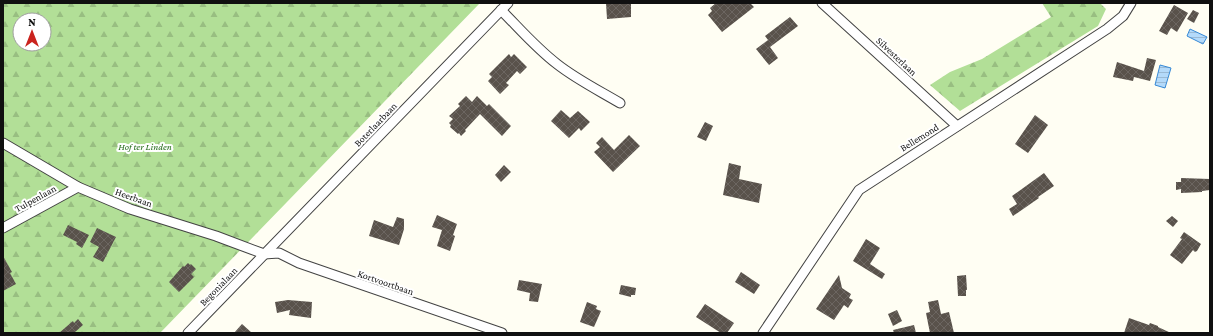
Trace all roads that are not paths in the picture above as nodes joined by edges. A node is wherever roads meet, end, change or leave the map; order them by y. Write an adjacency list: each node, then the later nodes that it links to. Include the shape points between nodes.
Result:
1 (508, 3): 4 (street, Boterlaarbaan)
2 (822, 3): 6 (street, Silvesterlaan)
3 (1131, 3): 6 (street, Bellemond, via 1123,16 1107,29)
4 (501, 10): 5 (street, via 557,64); 10 (street, Boterlaarbaan)
5 (620, 103)
6 (957, 126): 13 (street, Bellemond, via 859,190)
7 (3, 143): 8 (street, Heerbaan)
8 (78, 187): 9 (street, Tulpenlaan); 10 (street, Heerbaan, via 130,209)
9 (3, 228)
10 (264, 254): 11 (street, Begonialaan); 12 (street, Kortvoortbaan, via 279,253 299,263)
11 (188, 333)
12 (502, 333)
13 (763, 333)

